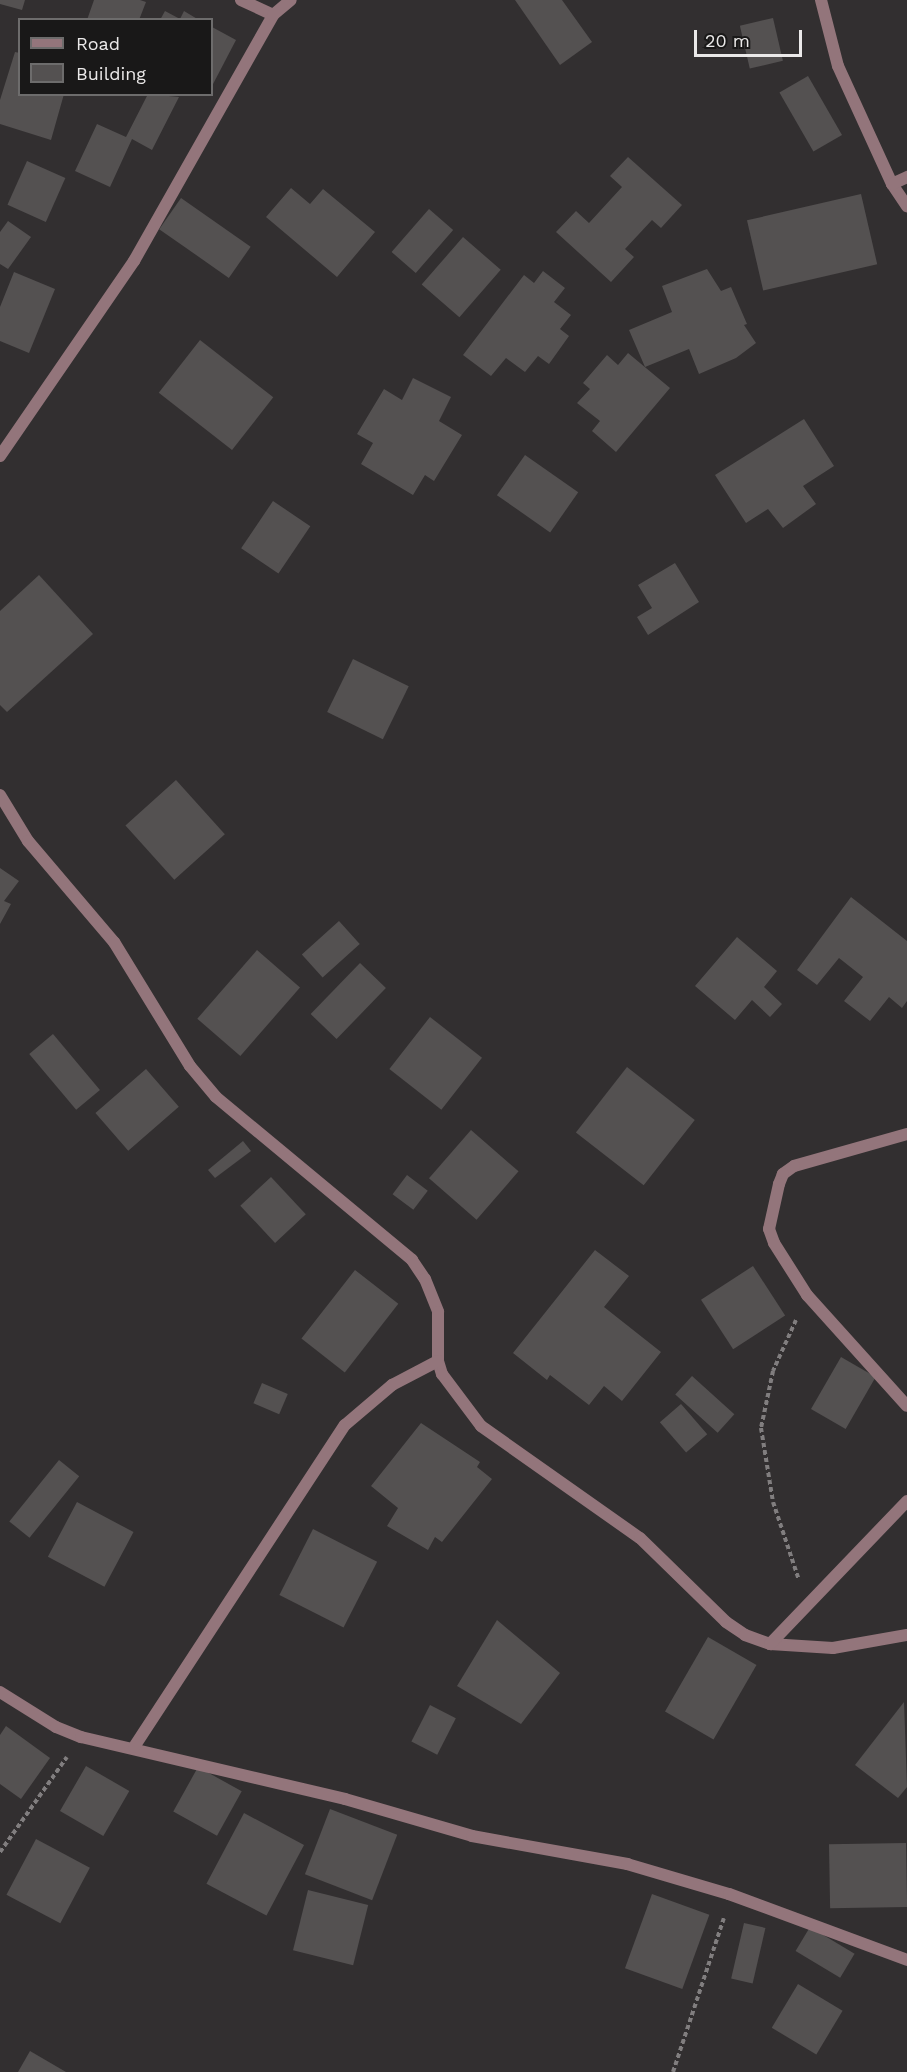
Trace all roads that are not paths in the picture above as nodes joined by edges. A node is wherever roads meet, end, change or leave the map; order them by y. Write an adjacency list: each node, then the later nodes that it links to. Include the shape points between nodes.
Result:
1 (241, 0): 4 (street)
2 (291, 0): 4 (street)
3 (821, 0): 6 (street, via 838,66)
4 (273, 15): 8 (street, via 134,261)
5 (907, 177): 6 (street)
6 (891, 184): 7 (street)
7 (907, 206)
8 (0, 456)
9 (0, 795): 11 (street, via 28,841 132,967 190,1066 216,1097 412,1260 425,1279 438,1312)
10 (907, 1134): 12 (street, via 805,1162 783,1174 769,1229 774,1244 807,1295)
11 (438, 1361): 15 (street, via 450,1387 481,1426 640,1538 726,1622 745,1635); 17 (street, via 392,1384 345,1425)
12 (907, 1406)
13 (907, 1501): 15 (street)
14 (907, 1635): 15 (street, via 833,1648)
15 (770, 1644)
16 (0, 1692): 17 (street, via 56,1727 81,1737)
17 (134, 1748): 18 (street, via 345,1799 472,1836 627,1864 729,1894)
18 (907, 1960)

